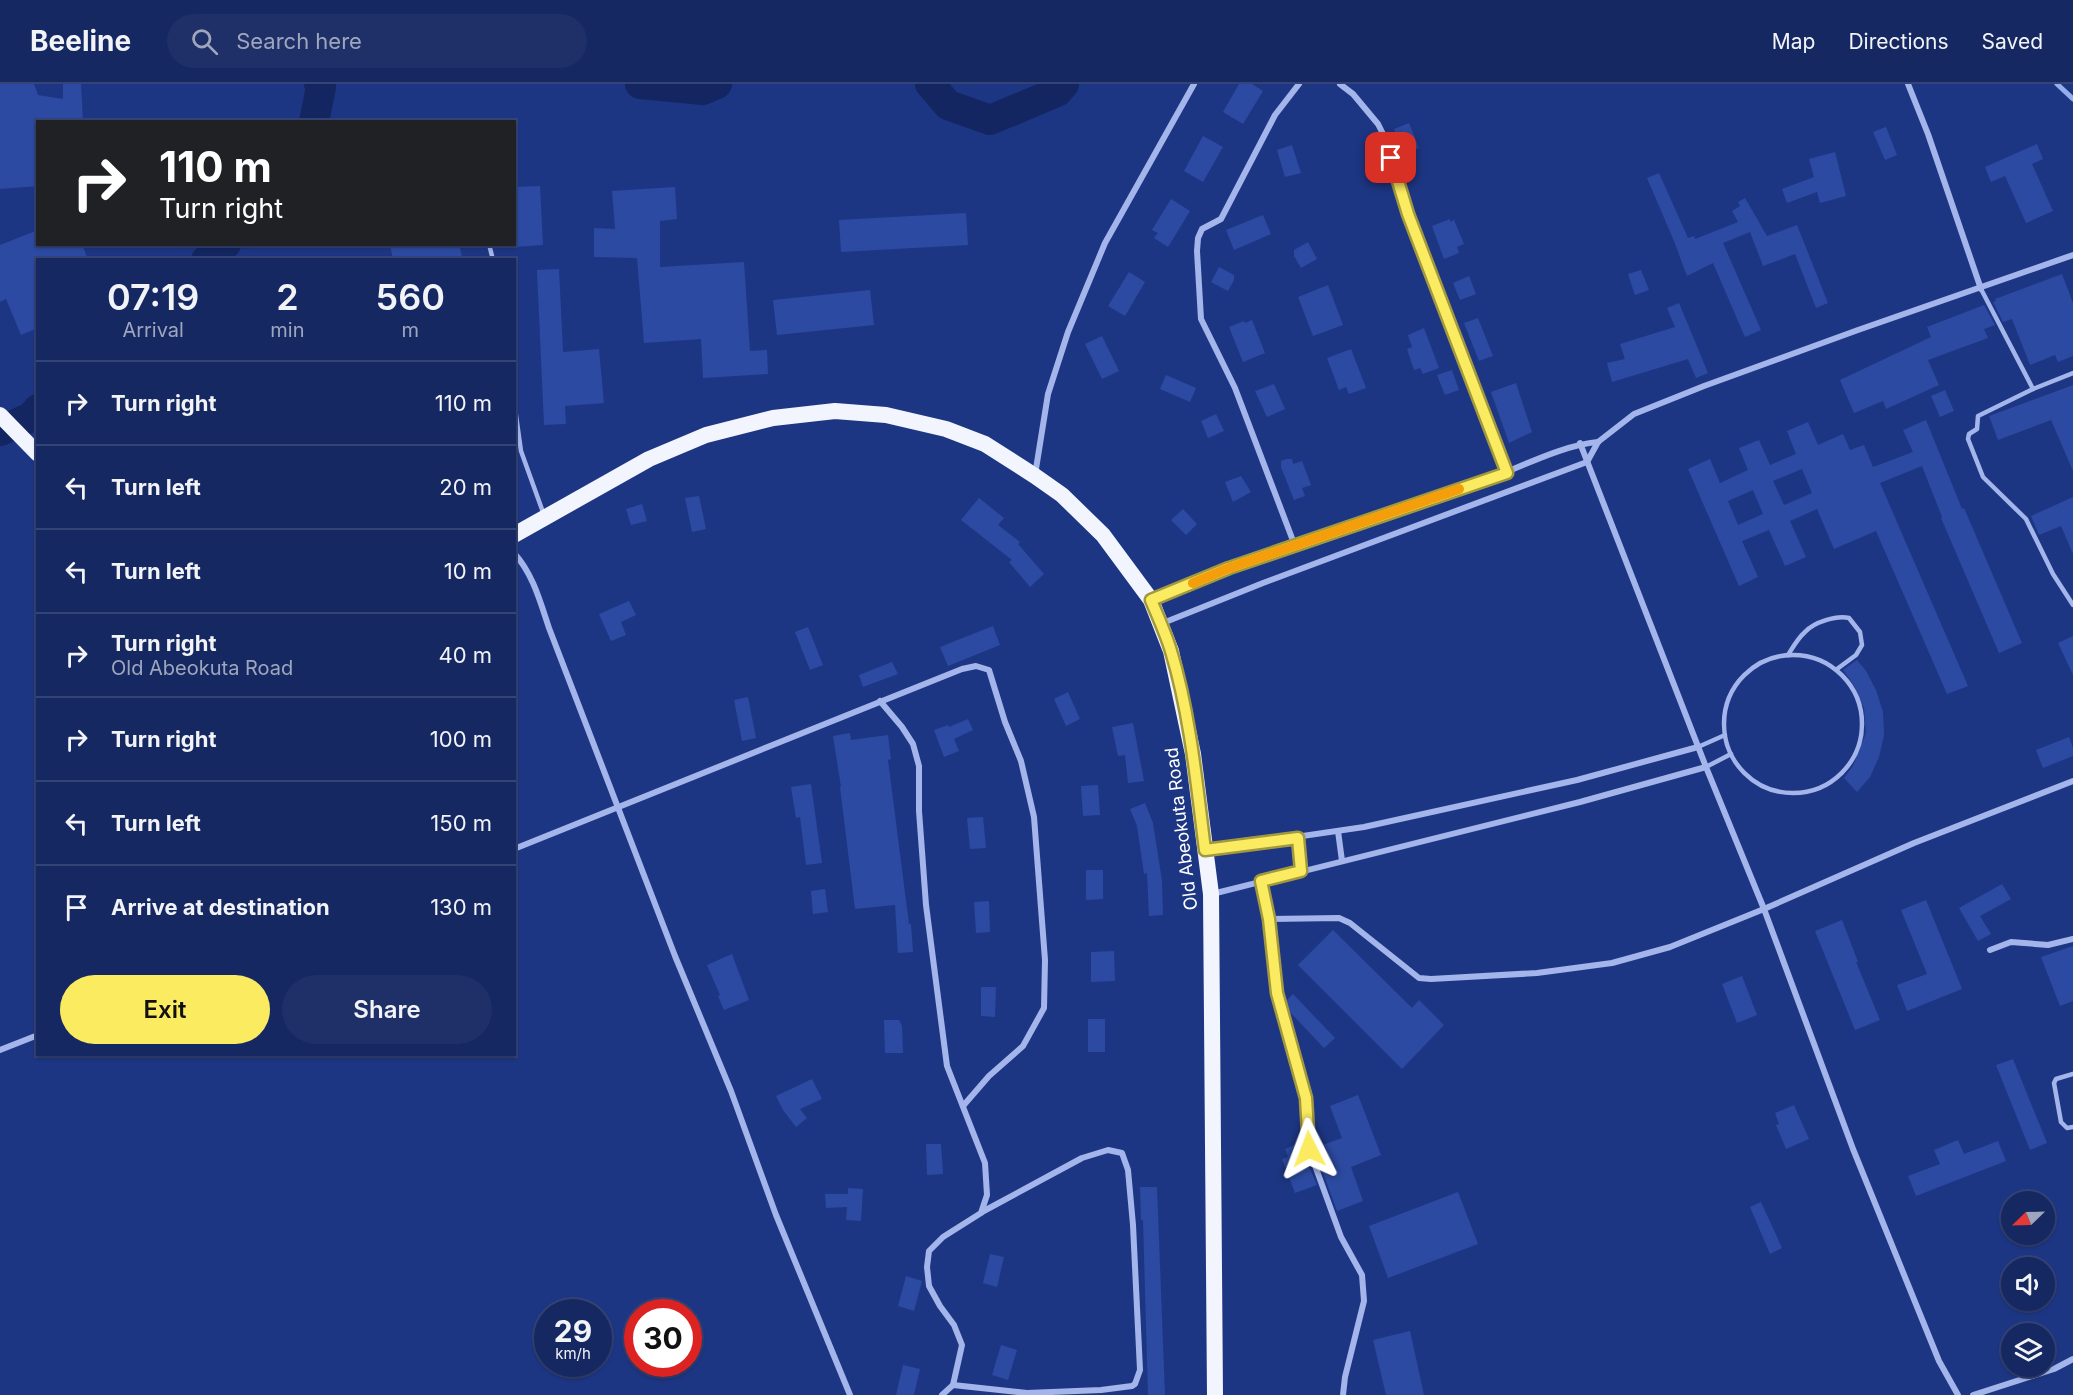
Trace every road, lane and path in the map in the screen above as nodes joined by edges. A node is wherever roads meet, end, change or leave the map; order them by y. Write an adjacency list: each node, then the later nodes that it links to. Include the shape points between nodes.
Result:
1 (1194, 84): 16 (street, via 1105,243 1068,332 1048,394)
2 (1299, 84): 19 (street, via 1275,115 1221,219 1202,229 1197,261 1201,319 1234,388)
3 (1340, 84): 15 (street, via 1378,124 1389,146 1408,214)
4 (1908, 84): 6 (street)
5 (2073, 255): 6 (street)
6 (1982, 289): 8 (lane); 11 (street, via 1858,330 1654,406 1634,414)
7 (2073, 373): 8 (lane)
8 (2033, 389): 22 (lane, via 1978,416 1977,429 1968,439 1983,477 2026,519)
9 (0, 415): 13 (highway)
10 (516, 415): 17 (lane, via 521,451)
11 (1598, 442): 12 (street); 14 (street)
12 (1580, 443): 14 (street); 15 (street)
13 (36, 452)
14 (1587, 462): 23 (street); 28 (street)
15 (1507, 473): 19 (street)
16 (1035, 476): 17 (highway, Old Abeokuta Road, via 985,444 946,429 886,415 835,411 773,418 706,435 649,459); 21 (highway, Old Abeokuta Road, via 1062,495 1103,535)
17 (545, 518): 18 (highway, Old Abeokuta Road)
18 (516, 532)
19 (1295, 546): 21 (street)
20 (516, 554): 32 (street, via 537,591)
21 (1151, 600): 23 (highway, Old Abeokuta Road)
22 (2073, 605)
23 (1161, 624): 36 (highway, Old Abeokuta Road, via 1171,651 1193,754)
24 (1788, 655): 25 (lane, via 1818,658); 25 (lane, via 1806,630 1849,618 1860,632 1862,645 1856,655); 27 (lane, via 1758,663 1742,677 1730,694)
25 (1837, 669): 29 (lane, via 1851,684 1860,703 1863,724 1856,754 1837,779 1799,794 1778,792 1750,778)
26 (880, 701): 32 (street); 48 (street, via 913,744 919,766 926,904 946,1066); 48 (street, via 962,669 976,666 989,670 1021,761 1034,817 1045,960 1044,1008 1023,1046)
27 (1725, 735): 28 (lane); 29 (lane)
28 (1698, 747): 30 (street); 33 (street, via 1577,780)
29 (1731, 754): 30 (lane)
30 (1706, 767): 37 (street); 41 (street)
31 (2073, 781): 41 (street, via 1914,843)
32 (619, 808): 35 (street); 53 (street)
33 (1338, 831): 34 (street); 37 (street)
34 (1298, 838): 36 (street); 38 (street)
35 (516, 848)
36 (1205, 850): 40 (highway, Old Abeokuta Road)
37 (1342, 861): 38 (street)
38 (1301, 871): 39 (street)
39 (1261, 881): 40 (street); 42 (street)
40 (1211, 894): 55 (highway, Old Abeokuta Road)
41 (1764, 909): 42 (street, via 1670,947 1612,963 1537,973 1431,979 1419,978 1339,918); 57 (street, via 1853,1149 1939,1361)
42 (1269, 919): 56 (street, via 1277,993 1306,1098 1309,1149 1341,1237 1362,1275 1364,1301)
43 (2073, 939): 44 (street, via 2048,945 2011,942)
44 (1990, 950)
45 (36, 1036): 46 (street)
46 (0, 1050)
47 (2073, 1074): 49 (lane, via 2054,1083 2061,1122 2067,1128)
48 (963, 1106): 50 (street, via 985,1163 987,1195)
49 (2073, 1127)
50 (981, 1213): 52 (street, via 943,1237 929,1251 929,1286 962,1345); 52 (street, via 1082,1158 1108,1150 1122,1153 1128,1170 1133,1225 1140,1370 1136,1384 1101,1390 1027,1393)
51 (2073, 1359): 58 (street)
52 (953, 1384): 54 (street)
53 (850, 1395)
54 (942, 1395)
55 (1215, 1395)
56 (1343, 1395)
57 (1958, 1395)
58 (1973, 1395)

